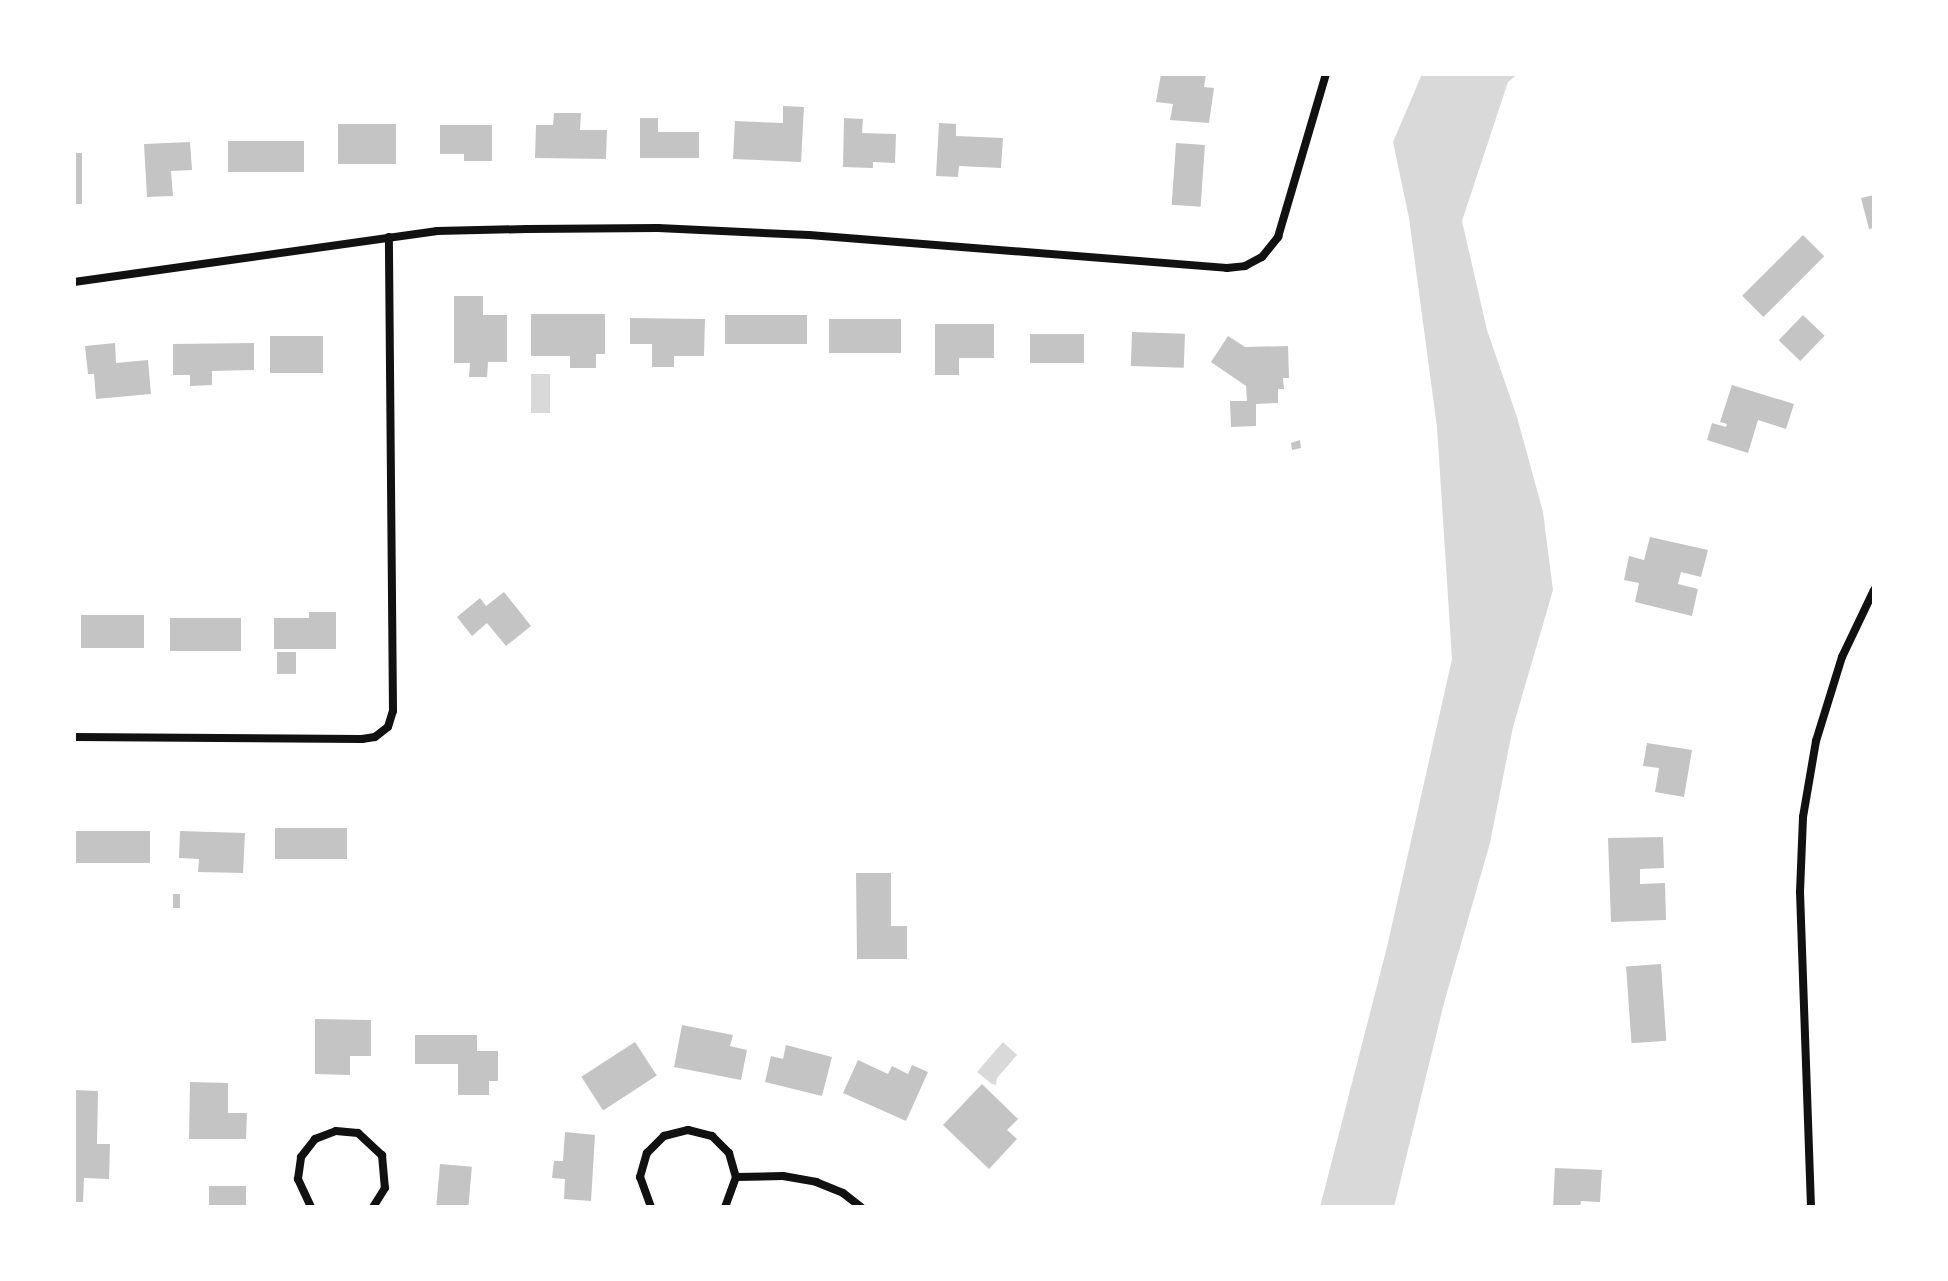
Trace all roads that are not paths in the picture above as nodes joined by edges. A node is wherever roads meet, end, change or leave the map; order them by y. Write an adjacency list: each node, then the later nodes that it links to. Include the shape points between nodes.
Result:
1 (1326, 74): 2 (street, via 1278,237 1262,257 1245,266 658,228 437,231)
2 (389, 237): 3 (street); 5 (street, via 393,711 385,731 362,739)
3 (74, 282)
4 (1874, 590): 12 (street, via 1842,657 1816,741 1803,817 1800,905)
5 (74, 737)
6 (736, 1177): 9 (street, via 729,1153 712,1136 676,1131 654,1144 642,1165 642,1190); 10 (street); 11 (street, via 816,1182)
7 (311, 1207): 8 (street, via 298,1179 301,1157 315,1139 347,1131 368,1138 386,1166 385,1188)
8 (373, 1207)
9 (651, 1207)
10 (725, 1207)
11 (861, 1207)
12 (1811, 1207)

